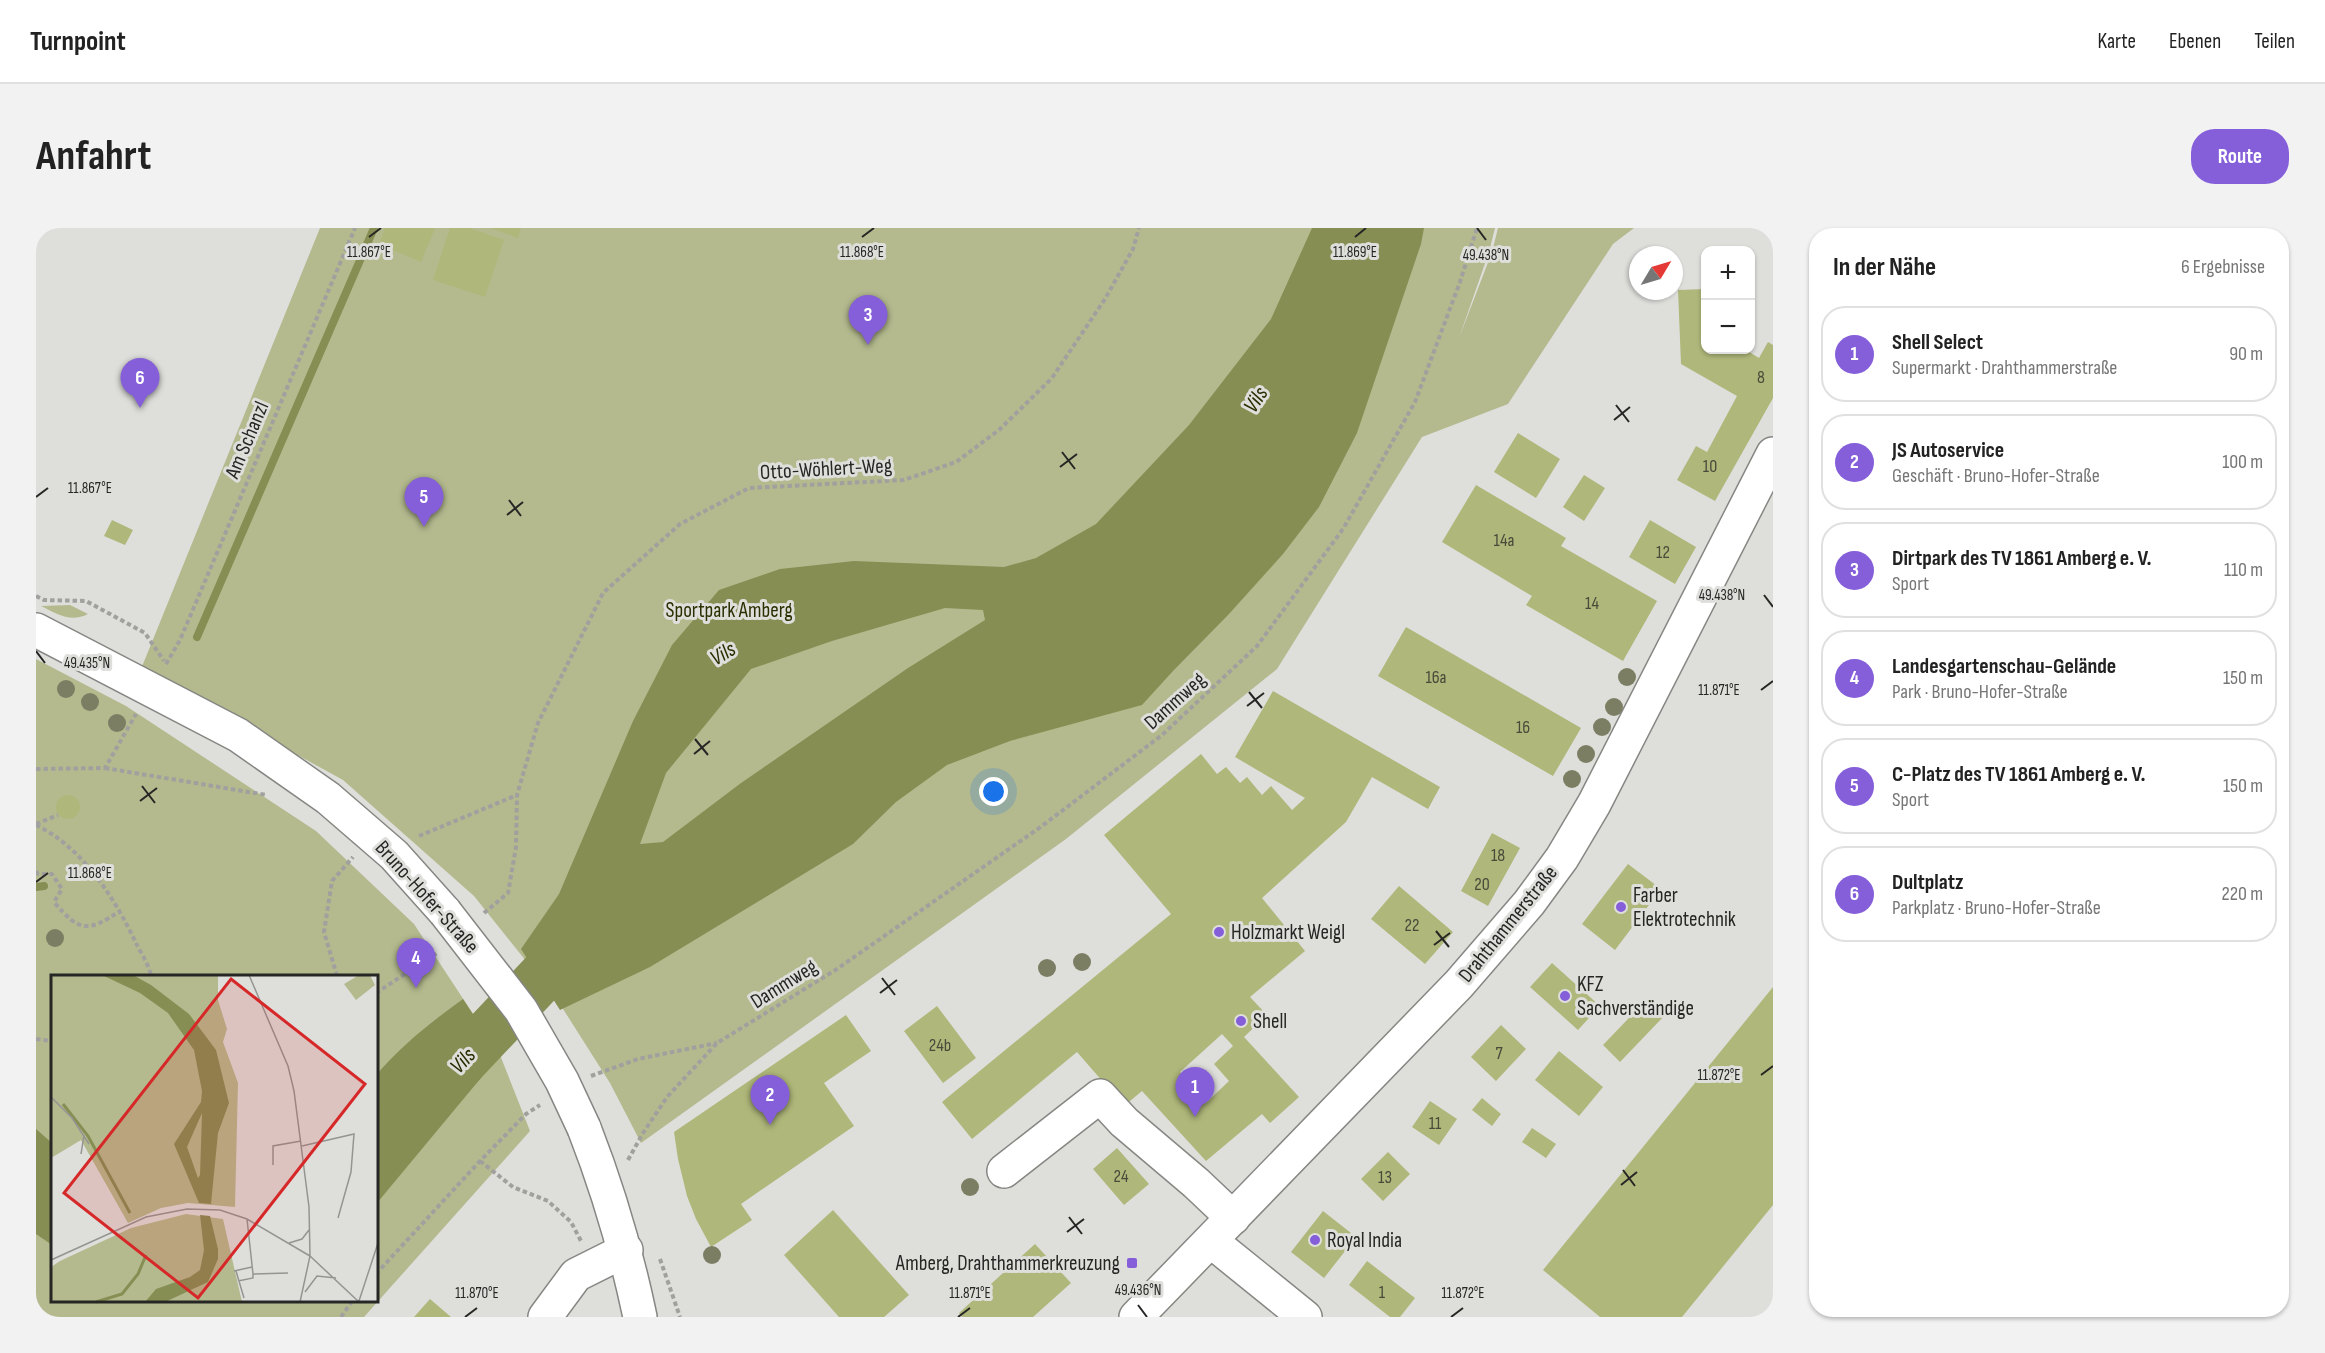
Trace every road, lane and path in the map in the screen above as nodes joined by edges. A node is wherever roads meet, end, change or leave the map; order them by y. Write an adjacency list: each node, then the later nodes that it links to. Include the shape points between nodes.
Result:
1 (355, 228): 7 (path, Am Schanzl, via 180,640)
2 (1139, 228): 11 (path, Otto-Wöhlert-Weg, via 1105,299 1052,378 999,430 956,462 904,480 749,488 680,524 603,593 538,723)
3 (1477, 228): 25 (path, Dammweg, via 1415,402 1343,529 1257,646 1162,735 1042,826 837,969)
4 (1773, 454): 31 (main road, Drahthammerstraße, via 1594,804 1562,858 1459,984)
5 (36, 596): 7 (path, via 44,600 86,601 145,633)
6 (36, 630): 7 (main road, Bruno-Hofer-Straße)
7 (159, 676): 8 (path, Am Schanzl); 33 (main road, Bruno-Hofer-Straße, bridge, via 328,798 394,855 445,912 521,1010 562,1081 584,1128)
8 (105, 768): 9 (path); 10 (path)
9 (36, 769)
10 (268, 795)
11 (517, 795): 14 (path); 17 (path, Otto-Wöhlert-Weg, via 516,847)
12 (58, 815): 13 (path)
13 (36, 825): 18 (path, via 56,834 97,877)
14 (419, 836)
15 (361, 864): 21 (path, via 354,856 332,881 324,932)
16 (36, 871): 18 (path, via 52,874 62,889 54,902 78,924 89,928)
17 (508, 893)
18 (120, 910): 20 (path)
19 (428, 960): 22 (path)
20 (151, 975)
21 (337, 975)
22 (378, 992)
23 (36, 1039): 24 (path)
24 (51, 1041)
25 (717, 1043): 26 (path, via 638,1059); 29 (path, via 667,1097)
26 (582, 1082)
27 (544, 1103): 28 (path, via 526,1114)
28 (480, 1161): 32 (path, via 513,1187 548,1201 571,1222); 34 (path)
29 (628, 1161)
30 (1004, 1171): 31 (main road, via 1100,1096 1124,1122 1196,1183)
31 (1222, 1230): 39 (main road, Drahthammerstraße); 40 (main road)
32 (585, 1249)
33 (626, 1250): 37 (main road, via 576,1275); 38 (main road, Bruno-Hofer-Straße)
34 (378, 1272)
35 (352, 1302): 36 (path)
36 (341, 1317)
37 (545, 1317)
38 (640, 1317)
39 (1136, 1317)
40 (1305, 1317)

